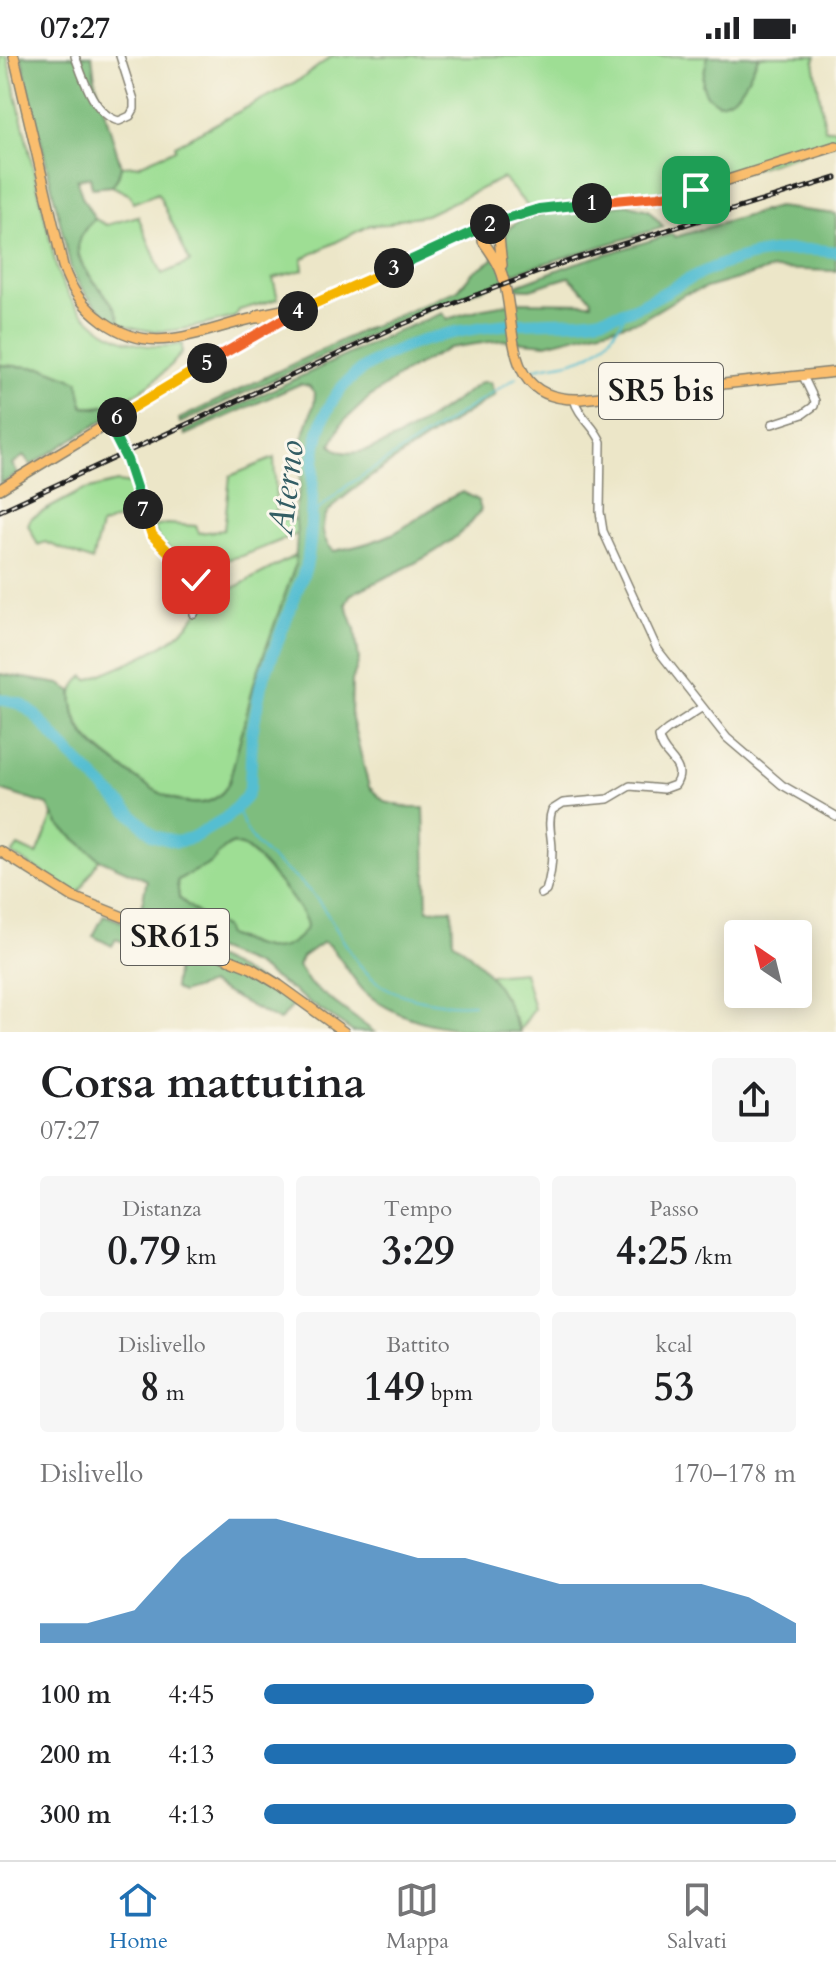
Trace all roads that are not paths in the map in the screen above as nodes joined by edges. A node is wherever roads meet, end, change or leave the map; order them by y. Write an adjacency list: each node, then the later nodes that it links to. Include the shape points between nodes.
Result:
1 (14, 56): 12 (main road, via 63,266 85,305 118,329 152,339 176,338)
2 (75, 56): 3 (street, via 97,103 119,121 134,107)
3 (120, 56)
4 (836, 146): 5 (main road, via 696,190)
5 (520, 214): 6 (main road); 8 (main road, via 506,227)
6 (485, 226): 7 (main road); 8 (main road, via 497,234); 9 (main road, SR5 bis)
7 (455, 240): 9 (main road); 10 (main road)
8 (500, 244): 11 (main road, SR5 bis)
9 (488, 248): 11 (main road, SR5 bis, via 502,272)
10 (309, 306): 12 (main road); 13 (main road)
11 (509, 308): 17 (main road, SR5 bis, via 521,372 554,396)
12 (265, 315): 13 (main road, via 275,315); 14 (main road)
13 (275, 323): 14 (main road)
14 (262, 329): 18 (main road)
15 (836, 372): 16 (main road, SR5 bis)
16 (803, 376): 17 (main road, SR5 bis); 19 (street, via 814,406)
17 (574, 399): 22 (street, via 601,442 600,512 606,539 657,649)
18 (108, 423): 20 (main road); 21 (street, via 127,460 152,535 200,585)
19 (772, 424)
20 (0, 489)
21 (194, 614)
22 (701, 708): 23 (street, via 773,778); 25 (street, via 659,737 679,768 675,785 630,786 608,799 563,803 552,810 548,885)
23 (833, 815)
24 (0, 851): 26 (main road, SR615, via 73,897 251,968)
25 (541, 894)
26 (344, 1032)

